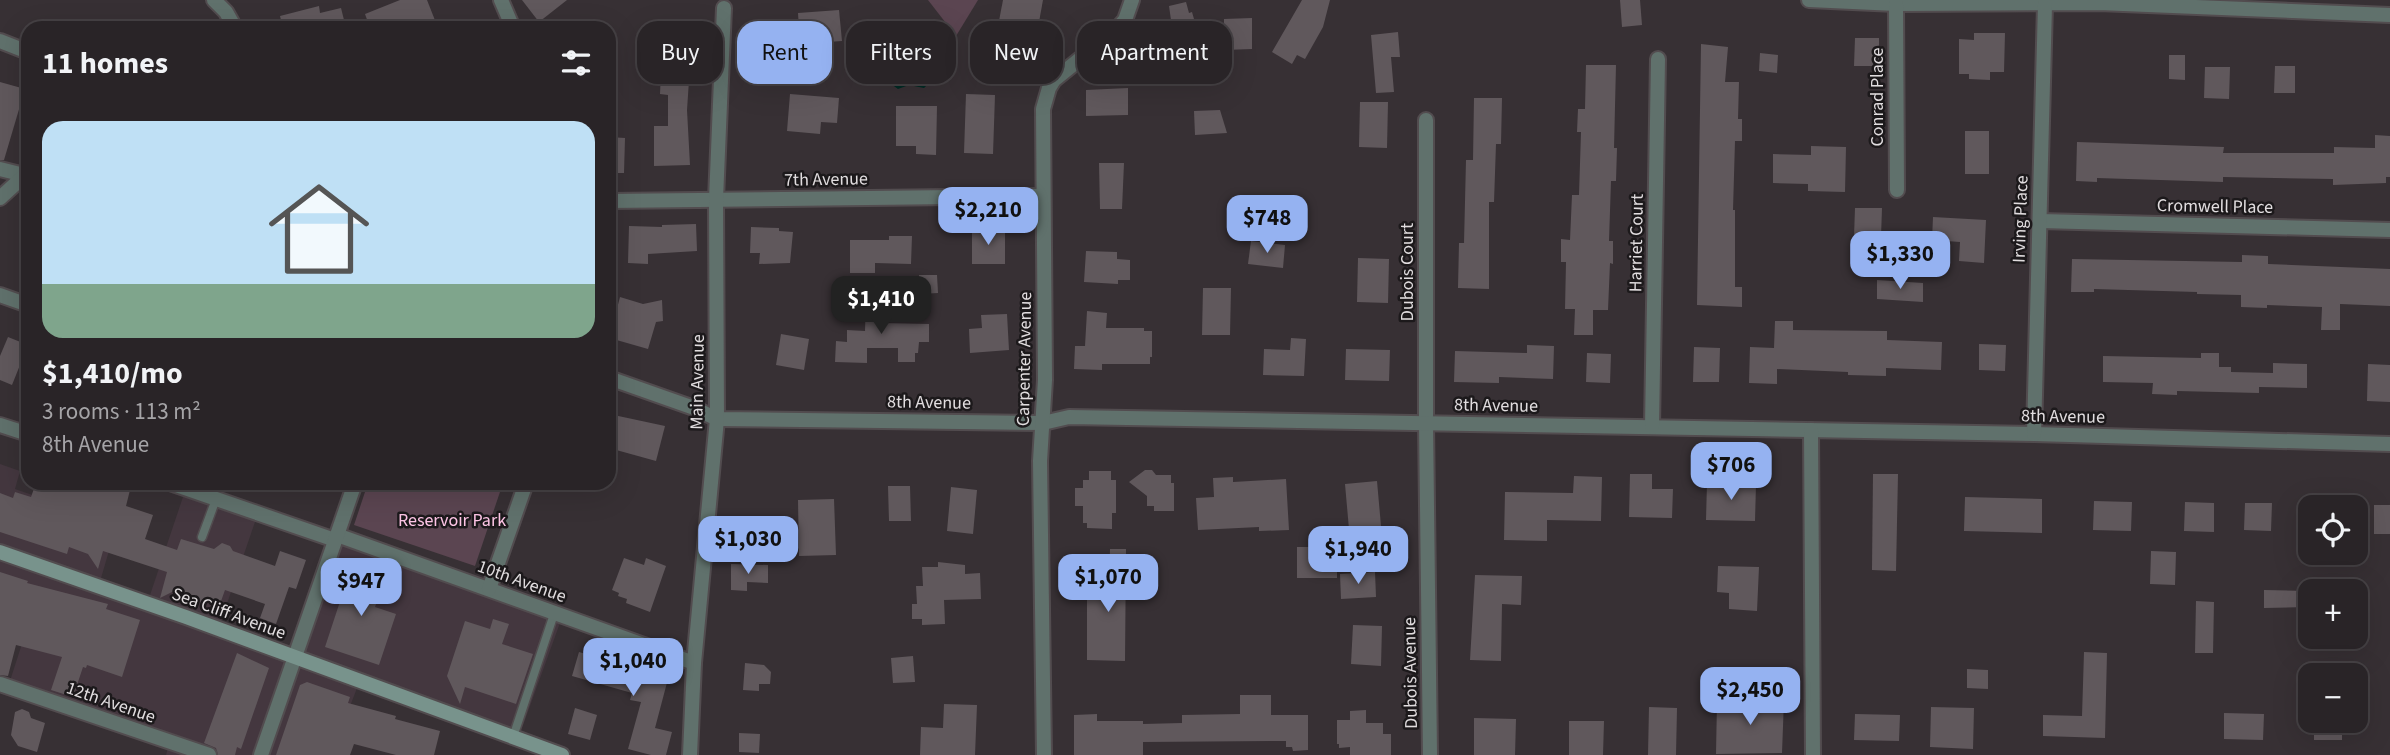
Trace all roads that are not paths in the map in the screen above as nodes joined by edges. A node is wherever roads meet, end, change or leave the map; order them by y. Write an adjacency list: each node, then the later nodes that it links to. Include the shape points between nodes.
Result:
1 (214, 0): 11 (street)
2 (501, 0): 12 (street)
3 (1132, 0): 21 (street, Carpenter Avenue, via 1118,29 1062,72 1049,88 1043,110)
4 (1809, 0): 6 (street)
5 (2099, 1): 7 (street); 8 (street)
6 (1896, 4): 7 (street); 20 (street, Conrad Place)
7 (2045, 4): 25 (street, Irving Place)
8 (2282, 6): 10 (street)
9 (724, 8): 23 (street, Main Avenue)
10 (2390, 15)
11 (231, 21)
12 (510, 21)
13 (0, 41): 14 (street)
14 (21, 49)
15 (1658, 59): 34 (street, Harriet Court)
16 (1426, 120): 32 (street, Dubois Court)
17 (0, 169): 18 (street)
18 (21, 171)
19 (21, 178): 22 (street)
20 (1897, 190)
21 (1042, 196): 23 (street, 7th Avenue); 31 (street, Carpenter Avenue)
22 (0, 198)
23 (716, 199): 24 (street, 7th Avenue); 30 (street, Main Avenue)
24 (616, 201)
25 (2040, 221): 26 (street, Cromwell Place); 37 (street, Irving Place)
26 (2390, 230)
27 (0, 295): 28 (street)
28 (21, 302)
29 (616, 380): 30 (street, 8th Avenue)
30 (717, 419): 31 (street, 8th Avenue); 49 (street, Main Avenue)
31 (1043, 423): 32 (street, 8th Avenue, via 1069,417); 56 (street, Carpenter Avenue)
32 (1426, 423): 34 (street, 8th Avenue); 57 (street, Dubois Avenue)
33 (0, 425): 36 (street)
34 (1653, 427): 35 (street, 8th Avenue)
35 (1811, 430): 37 (street, 8th Avenue); 58 (street)
36 (21, 432)
37 (2034, 434): 38 (street, 8th Avenue)
38 (2390, 444)
39 (190, 490): 42 (street, 10th Avenue)
40 (353, 490): 44 (street)
41 (524, 490): 46 (street)
42 (216, 499): 43 (lane); 44 (street, 10th Avenue)
43 (202, 537)
44 (336, 538): 46 (street, 10th Avenue); 48 (street)
45 (0, 552): 48 (street, Sea Cliff Avenue)
46 (489, 589): 47 (street, 10th Avenue)
47 (554, 614): 49 (street, 10th Avenue); 51 (lane)
48 (294, 658): 51 (street, Sea Cliff Avenue); 53 (street)
49 (694, 663): 55 (street, Main Avenue)
50 (0, 684): 52 (street, 12th Avenue)
51 (513, 737): 54 (street, Sea Cliff Avenue)
52 (209, 755)
53 (261, 755)
54 (562, 755)
55 (690, 755)
56 (1044, 755)
57 (1430, 755)
58 (1813, 755)

